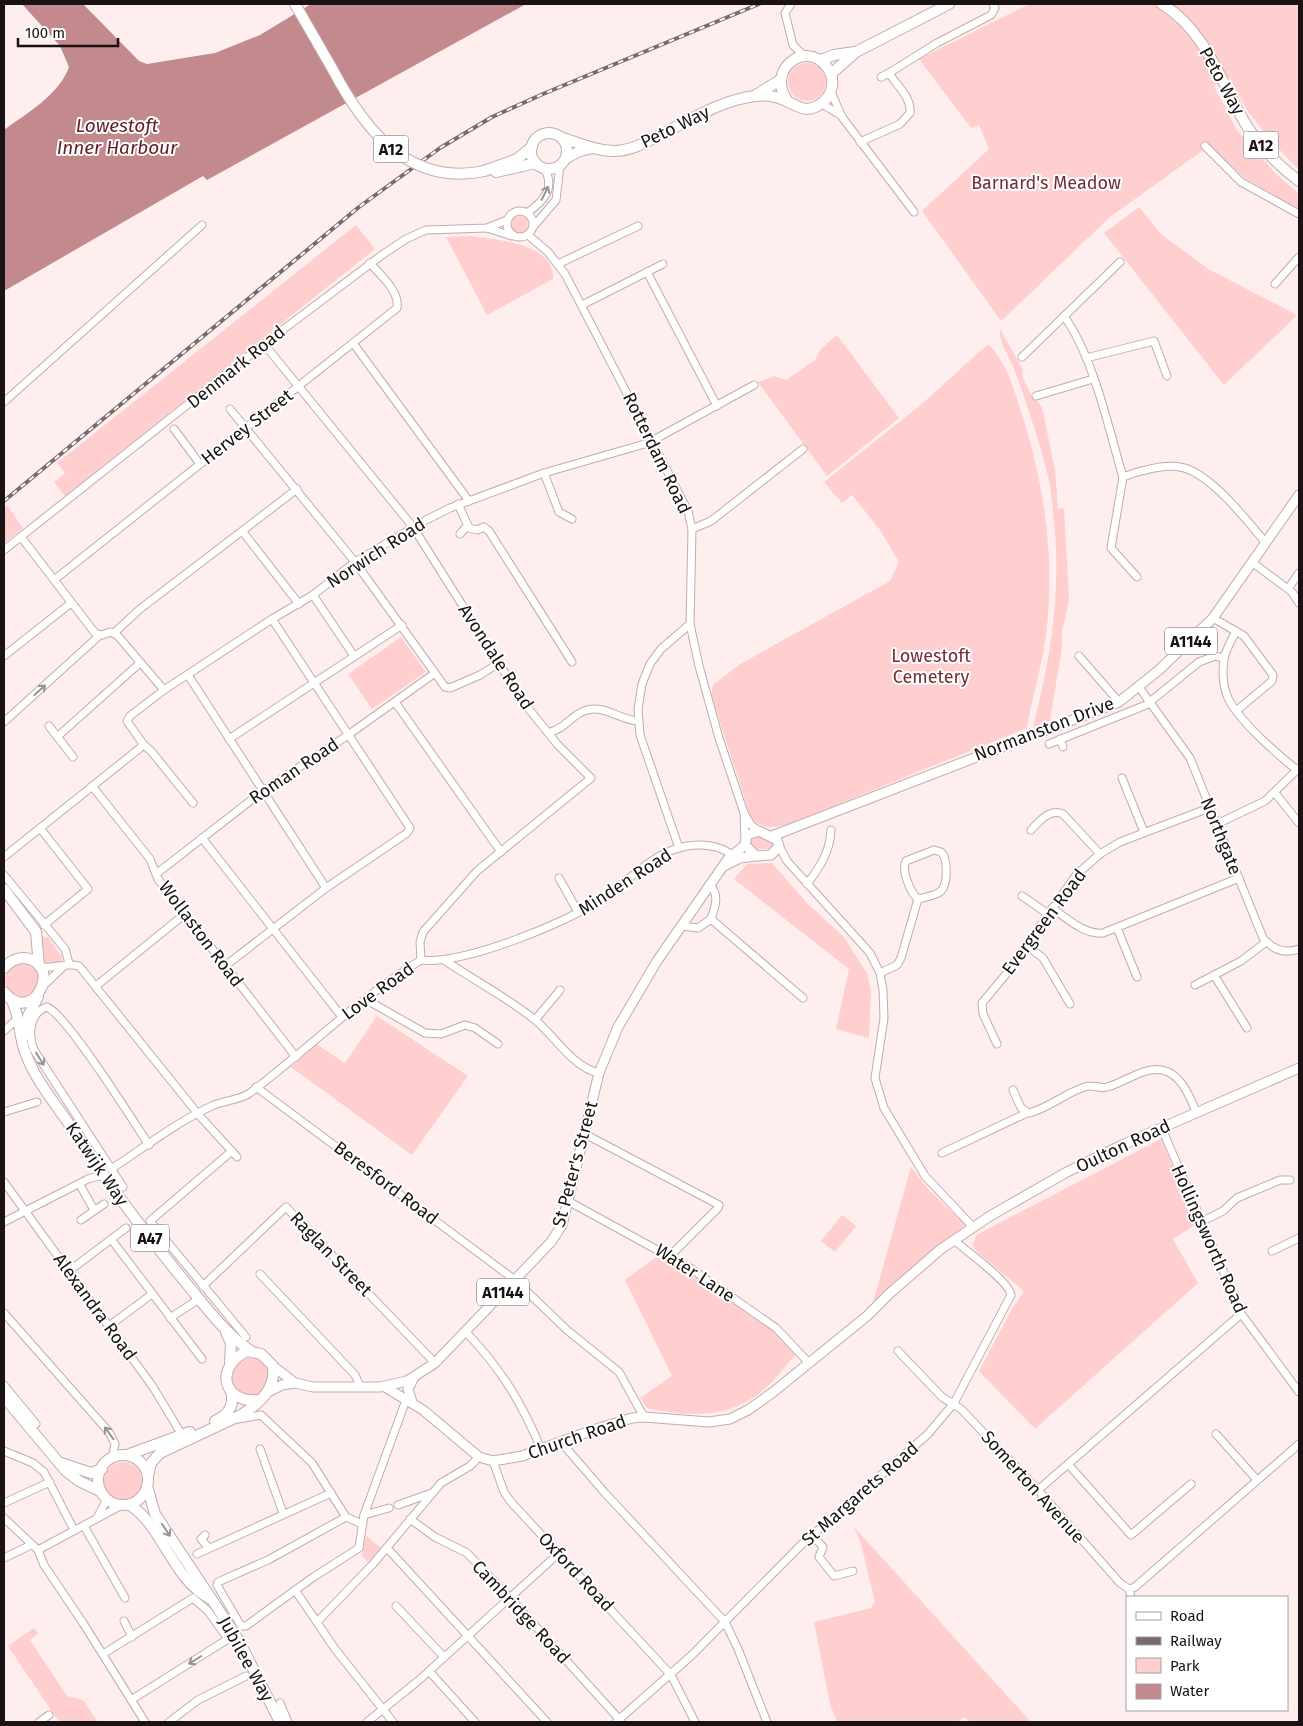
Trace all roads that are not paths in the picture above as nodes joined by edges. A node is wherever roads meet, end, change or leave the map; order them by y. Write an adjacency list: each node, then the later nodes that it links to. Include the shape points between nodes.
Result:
1 (295, 4): 27 (highway, A12, bridge, via 346,96 373,133 387,146 403,157 442,171 470,174)
2 (791, 4): 6 (street, via 785,12)
3 (949, 4): 7 (highway)
4 (993, 4): 11 (street, via 995,8 991,15)
5 (1162, 4): 28 (highway, Peto Way / A12, via 1184,22 1207,51 1258,142)
6 (793, 45): 8 (street); 10 (street)
7 (856, 52): 9 (highway); 12 (highway)
8 (804, 56): 9 (highway); 10 (highway)
9 (821, 60): 12 (highway)
10 (788, 63): 14 (highway)
11 (889, 73): 13 (street); 21 (street, via 909,100 910,113 900,124)
12 (831, 74): 15 (highway)
13 (881, 77)
14 (780, 80): 16 (highway, Peto Way); 17 (highway)
15 (831, 92): 18 (highway); 19 (street)
16 (755, 96): 17 (highway, Peto Way); 24 (highway, Peto Way, via 711,109 634,148 616,151)
17 (787, 100): 18 (highway, via 804,109)
18 (822, 104): 19 (street)
19 (842, 117): 21 (street)
20 (562, 138): 23 (highway, via 547,132 537,137); 24 (highway, Peto Way); 25 (highway, via 568,147)
21 (860, 142): 30 (street)
22 (1205, 146): 31 (street, via 1241,182)
23 (532, 147): 26 (highway, via 533,158); 27 (highway, A12, via 517,159)
24 (594, 148): 25 (highway, Peto Way, via 580,151)
25 (563, 162): 26 (highway, via 549,169); 35 (street, via 556,200)
26 (540, 166): 27 (highway, A12); 29 (street, one-way to 26, via 542,201 548,190 548,175)
27 (484, 171)
28 (1299, 181)
29 (526, 212): 32 (street, via 517,211); 35 (street, via 533,221)
30 (914, 212)
31 (1299, 214)
32 (507, 220): 36 (street, Denmark Road); 38 (street, via 507,229)
33 (202, 225): 57 (street)
34 (638, 226): 42 (street)
35 (533, 227): 37 (street)
36 (487, 228): 38 (street, Denmark Road); 41 (street, Denmark Road, via 426,230)
37 (528, 235): 38 (street); 42 (street, Rotterdam Road)
38 (512, 236)
39 (1299, 257): 45 (street)
40 (1120, 262): 47 (street)
41 (370, 263): 48 (street, Hervey Street, via 395,294 397,308); 49 (street, Denmark Road)
42 (558, 264): 46 (street, Rotterdam Road)
43 (663, 264): 44 (street)
44 (647, 272): 46 (street); 58 (street)
45 (1275, 284)
46 (582, 305): 62 (street, Rotterdam Road)
47 (1064, 316): 50 (street); 51 (street)
48 (353, 343): 55 (street, Hervey Street); 69 (street)
49 (264, 344): 55 (street, Avondale Road); 77 (street, Denmark Road)
50 (1022, 357)
51 (1086, 358): 52 (street, via 1154,341); 53 (street)
52 (1168, 376)
53 (1092, 379): 56 (street); 66 (street)
54 (754, 385): 58 (street, Norwich Road)
55 (299, 386): 60 (street, Hervey Street); 73 (street, Avondale Road)
56 (1036, 396)
57 (4, 402)
58 (717, 406): 62 (street, Norwich Road)
59 (230, 409): 60 (street)
60 (246, 428): 64 (street, Hervey Street); 67 (street)
61 (174, 429): 64 (street)
62 (652, 442): 65 (street, Norwich Road); 74 (street, Rotterdam Road, via 685,503)
63 (803, 449): 74 (street, via 711,521)
64 (200, 464): 84 (street, Hervey Street)
65 (544, 473): 69 (street, Norwich Road); 71 (street, via 559,512)
66 (1123, 477): 78 (street, via 1140,470 1180,467 1209,481); 83 (street, via 1111,548)
67 (297, 489): 75 (street); 80 (street)
68 (1299, 495): 78 (main road, Normanston Drive / A1144)
69 (469, 500): 70 (street, Norwich Road)
70 (458, 504): 72 (street); 73 (street, Norwich Road)
71 (572, 519)
72 (467, 526): 76 (street); 101 (street, via 474,530 484,527 489,531)
73 (413, 527): 80 (street, Norwich Road); 102 (street, Avondale Road)
74 (692, 529): 92 (street, Rotterdam Road)
75 (243, 532): 89 (street); 95 (street, via 140,609)
76 (460, 534)
77 (20, 537): 79 (street, Denmark Road); 84 (street)
78 (1266, 543): 81 (main road, Normanston Drive / A1144)
79 (4, 550)
80 (355, 562): 86 (street, Norwich Road); 93 (street)
81 (1253, 563): 85 (street); 90 (main road, Normanston Drive / A1144)
82 (1299, 572): 85 (street)
83 (1137, 577)
84 (54, 580): 87 (street)
85 (1288, 589): 88 (street)
86 (313, 595): 89 (street, Norwich Road); 98 (street)
87 (71, 603): 96 (street, via 95,633); 97 (street)
88 (1299, 603)
89 (299, 604): 91 (street, Norwich Road)
90 (1213, 618): 94 (street); 107 (main road, Normanston Drive / A1144)
91 (272, 619): 105 (street, Norwich Road); 106 (street)
92 (690, 624): 113 (street, via 650,664 639,694); 133 (street, Rotterdam Road, via 719,738)
93 (402, 625): 98 (street); 104 (street)
94 (1236, 631): 100 (street); 112 (street, via 1244,636 1273,675 1272,681)
95 (114, 633): 96 (street); 103 (street)
96 (100, 634): 114 (street, one-way to 96)
97 (4, 656)
98 (354, 656): 106 (street)
99 (1079, 656): 110 (street)
100 (1224, 658): 111 (street, via 1215,656 1199,662); 112 (street, via 1223,680 1227,697)
101 (572, 662)
102 (499, 663): 104 (street, via 450,688 445,687); 116 (street, Avondale Road, via 524,703)
103 (140, 664): 108 (street); 118 (street)
104 (436, 673): 109 (street, Roman Road)
105 (188, 675): 108 (street, Norwich Road); 119 (street)
106 (314, 683): 117 (street); 119 (street)
107 (1139, 687): 110 (main road, Normanston Drive / A1144); 111 (street, Northgate)
108 (164, 690): 121 (street, Norwich Road, via 128,719)
109 (395, 702): 117 (street, Roman Road); 148 (street)
110 (1119, 702): 136 (main road, Normanston Drive / A1144)
111 (1151, 703): 120 (street); 132 (street, Northgate, via 1184,746)
112 (1236, 711): 125 (street, via 1276,753)
113 (638, 721): 116 (street, via 604,710 585,710); 146 (street)
114 (4, 722)
115 (49, 726): 118 (street)
116 (550, 732): 126 (street, Avondale Road, via 557,744)
117 (348, 735): 129 (street, Roman Road); 162 (street, via 410,825 407,833)
118 (57, 737): 124 (street)
119 (229, 739): 129 (street)
120 (1060, 739): 122 (street); 123 (street)
121 (142, 744): 128 (street); 131 (street, via 151,750)
122 (1048, 744)
123 (1063, 747)
124 (73, 757)
125 (1298, 769): 130 (street)
126 (591, 778): 148 (street, Love Road)
127 (1122, 778): 141 (street)
128 (92, 786): 137 (street); 156 (street, Wollaston Road, via 150,859)
129 (263, 791): 143 (street, Roman Road); 162 (street)
130 (1275, 793): 134 (street); 135 (street, via 1255,807)
131 (193, 803)
132 (1209, 808): 135 (street, Northgate); 141 (street, Evergreen Road)
133 (744, 813): 140 (street, Rotterdam Road); 144 (street, Rotterdam Road)
134 (1299, 823)
135 (1217, 824): 159 (street, Northgate)
136 (796, 827): 142 (main road, Normanston Drive / A1144); 145 (main road, Normanston Drive / A1144)
137 (40, 828): 153 (street); 171 (street, via 88,889)
138 (832, 830): 160 (street, via 822,863)
139 (1030, 830): 150 (street, via 1049,813 1056,811 1063,814)
140 (759, 831): 142 (main road); 144 (main road, via 750,833)
141 (1144, 832): 150 (street, Evergreen Road)
142 (772, 836): 145 (main road)
143 (202, 838): 156 (street, Roman Road); 173 (street)
144 (745, 843): 149 (main road, St Peter's Street / A1144); 152 (main road)
145 (779, 846): 151 (main road); 154 (street)
146 (679, 848): 147 (street, Minden Road, via 704,845); 167 (street, Minden Road, via 659,856 601,900)
147 (718, 848): 149 (street, Minden Road); 155 (street)
148 (501, 852): 177 (street, Love Road, via 465,883 423,932)
149 (731, 854): 155 (main road, St Peter's Street / A1144)
150 (1100, 854): 166 (street, Evergreen Road, via 1076,875)
151 (771, 855): 152 (main road); 154 (street)
152 (756, 856): 155 (main road, via 740,858)
153 (4, 857)
154 (787, 861): 160 (street)
155 (724, 866): 161 (main road, St Peter's Street / A1144)
156 (156, 874): 168 (street, Wollaston Road)
157 (4, 875): 171 (street)
158 (559, 878): 167 (street)
159 (1239, 878): 172 (street); 174 (street, Northgate)
160 (807, 884): 183 (street, via 862,943)
161 (710, 885): 169 (street, via 716,898); 170 (main road, St Peter's Street / A1144)
162 (326, 888): 173 (street)
163 (4, 889): 171 (highway)
164 (1022, 896): 166 (street)
165 (918, 899): 165 (street, via 914,896 904,864 934,850 941,852 947,862 942,891); 183 (street, via 902,958)
166 (1050, 911): 172 (street, via 1094,934); 175 (street, Evergreen Road)
167 (578, 912): 178 (street, Minden Road, via 499,945)
168 (185, 914): 181 (street, Wollaston Road); 187 (street)
169 (711, 919): 170 (street, via 698,928); 192 (street)
170 (682, 926): 204 (main road, St Peter's Street / A1144, via 618,1027)
171 (40, 928): 179 (highway, via 29,948); 180 (street, via 65,949); 182 (highway)
172 (1117, 928): 185 (street)
173 (273, 929): 181 (street); 194 (street)
174 (1266, 942): 176 (street, via 1285,952); 184 (street)
175 (1026, 945): 193 (street, via 1043,958); 201 (street, Evergreen Road, via 982,1003 983,1014)
176 (1299, 949)
177 (421, 960): 178 (street, Minden Road); 191 (street, Love Road)
178 (444, 960): 196 (street)
179 (7, 964): 182 (highway, via 29,959)
180 (68, 964): 182 (street); 187 (street, via 79,966); 188 (street)
181 (225, 966): 202 (street, Wollaston Road)
182 (39, 967): 188 (highway, via 44,976)
183 (880, 973): 230 (street, via 884,1018 875,1078 884,1108 915,1162 940,1194)
184 (1214, 976): 186 (street); 197 (street)
185 (1137, 977)
186 (1195, 985)
187 (96, 986): 211 (street)
188 (43, 987): 190 (highway, via 37,997 29,1001 20,1002); 199 (highway, via 28,1016)
189 (560, 990): 196 (street)
190 (7, 996): 195 (highway, Katwijk Way / A47, via 17,1012)
191 (365, 998): 194 (street, Love Road); 200 (street, via 425,1033 441,1034 465,1024)
192 (802, 998)
193 (1070, 1004)
194 (342, 1017): 202 (street, Love Road)
195 (17, 1020): 198 (street); 199 (highway, Katwijk Way / A47)
196 (535, 1020): 204 (street, via 585,1068)
197 (1247, 1028)
198 (4, 1031)
199 (22, 1042): 218 (highway, Katwijk Way / A47, via 36,1074)
200 (498, 1044)
201 (997, 1044)
202 (296, 1057): 205 (street, Love Road)
203 (1299, 1068): 210 (main road, Oulton Road)
204 (599, 1073): 213 (main road, St Peter's Street / A1144)
205 (256, 1087): 211 (street, Love Road, via 243,1096); 239 (street, Beresford Road)
206 (1013, 1090): 209 (street, via 1021,1108)
207 (37, 1102): 208 (street)
208 (4, 1112)
209 (1027, 1112): 210 (street, via 1035,1112 1086,1086 1106,1088 1144,1071 1157,1069 1180,1079); 216 (street)
210 (1196, 1112): 212 (main road, Oulton Road)
211 (198, 1114): 214 (street, Love Road); 215 (street)
212 (1162, 1130): 229 (street, Hollingsworth Road); 230 (main road, Oulton Road, via 1065,1173)
213 (583, 1133): 223 (main road, St Peter's Street / A1144); 236 (street, via 718,1205)
214 (148, 1145): 218 (street, Love Road); 218 (street, one-way to 218, via 98,1069 51,1008 38,1012 31,1026 31,1041 99,1150)
215 (232, 1151): 217 (street); 240 (street, via 150,1223)
216 (942, 1153)
217 (237, 1157)
218 (107, 1172): 221 (street, Love Road); 222 (street); 242 (highway, Katwijk Way / A47, via 160,1252)
219 (1290, 1180): 229 (street, via 1280,1180 1237,1198 1223,1211)
220 (4, 1182): 226 (street, Alexandra Road)
221 (83, 1183): 225 (street); 226 (street, Love Road)
222 (124, 1187)
223 (568, 1201): 236 (street, Water Lane); 239 (main road, St Peter's Street / A1144, via 558,1234)
224 (104, 1204): 225 (street)
225 (94, 1210): 227 (street)
226 (25, 1212): 228 (street, Love Road); 237 (street, Alexandra Road)
227 (81, 1220)
228 (4, 1222)
229 (1201, 1222): 244 (street, Hollingsworth Road)
230 (973, 1227): 234 (main road, Oulton Road)
231 (126, 1228): 233 (street)
232 (1299, 1238): 235 (street)
233 (111, 1239): 237 (street); 241 (street)
234 (954, 1240): 255 (main road, Church Road); 268 (street, St Margarets Road, via 1002,1281 1011,1295)
235 (1272, 1251)
236 (671, 1255): 255 (street, Water Lane, via 776,1328)
237 (69, 1271): 247 (street, Alexandra Road)
238 (260, 1274): 260 (street, via 355,1375)
239 (515, 1280): 248 (main road, St Peter's Street / A1144); 271 (street, Beresford Road, via 567,1330 619,1372)
240 (203, 1286): 249 (street); 254 (street, Raglan Street, via 286,1206)
241 (152, 1294): 245 (street); 247 (street)
242 (199, 1299): 245 (street); 246 (highway, Katwijk Way / A47)
243 (4, 1313): 283 (street, one-way to 243, via 114,1439)
244 (1240, 1314): 264 (street, Hollingsworth Road); 286 (street)
245 (170, 1318): 252 (street)
246 (222, 1325): 250 (highway, Katwijk Way / A47); 253 (highway, Katwijk Way / A47, via 231,1343)
247 (110, 1326): 275 (street, Alexandra Road, via 153,1386)
248 (465, 1331): 254 (main road, St Peter's Street / A1144); 279 (street, via 504,1376 526,1413)
249 (246, 1337)
250 (251, 1351): 253 (highway); 256 (highway, via 261,1354)
251 (898, 1351): 268 (street, Somerton Avenue, via 942,1397)
252 (202, 1359)
253 (230, 1362): 262 (highway, via 226,1375)
254 (435, 1363): 257 (main road, St Peter's Street / A1144)
255 (809, 1363): 271 (main road, Church Road, via 748,1410 730,1419 709,1422)
256 (273, 1366): 258 (main road, St Peter's Street / A1144); 263 (highway, via 274,1379)
257 (414, 1377): 261 (main road, St Peter's Street / A1144); 267 (main road, via 408,1389)
258 (295, 1383): 260 (main road, St Peter's Street / A1144, via 313,1387); 263 (main road, St Peter's Street / A1144)
259 (4, 1385): 270 (street)
260 (360, 1386): 261 (main road, St Peter's Street / A1144)
261 (385, 1387): 267 (main road)
262 (231, 1391): 266 (highway, via 243,1399); 275 (highway, via 233,1400 226,1414)
263 (270, 1391): 266 (highway)
264 (1299, 1392)
265 (4, 1397): 285 (highway)
266 (259, 1400): 272 (highway)
267 (410, 1400): 282 (main road); 301 (street)
268 (954, 1403): 292 (street, Somerton Avenue); 310 (street, St Margarets Road, via 913,1449)
269 (35, 1408): 270 (street)
270 (28, 1414): 273 (street)
271 (644, 1417): 276 (main road, Church Road, via 617,1422)
272 (228, 1422): 289 (highway, via 160,1453 151,1463); 293 (street, via 261,1415 304,1454)
273 (36, 1424)
274 (1216, 1434): 288 (street)
275 (182, 1435): 281 (highway)
276 (561, 1442): 279 (main road, Church Road); 330 (street)
277 (1299, 1444): 288 (street)
278 (260, 1449): 300 (street)
279 (541, 1449): 284 (main road, Church Road)
280 (4, 1451): 290 (street, via 33,1463)
281 (127, 1455): 283 (highway); 289 (highway, via 142,1463)
282 (479, 1457): 284 (main road, Church Road); 294 (street)
283 (112, 1458): 287 (highway)
284 (493, 1461): 316 (street, Oxford Road, via 504,1492)
285 (61, 1463): 287 (highway, via 86,1472); 295 (highway, via 72,1477)
286 (1068, 1464): 291 (street, via 1131,1535); 292 (street)
287 (102, 1468): 295 (highway, via 98,1479)
288 (1257, 1480): 320 (street)
289 (147, 1481): 297 (highway, via 140,1497); 325 (highway, Jubilee Way, one-way to 325, via 155,1514)
290 (50, 1482): 296 (street); 308 (street)
291 (1191, 1484)
292 (1038, 1490): 320 (street, Somerton Avenue, via 1120,1583)
293 (331, 1493): 300 (street); 302 (street)
294 (432, 1493): 298 (street); 304 (street)
295 (102, 1494): 297 (highway, via 110,1501); 305 (street, via 106,1501)
296 (4, 1503)
297 (126, 1505): 305 (street); 319 (highway, Jubilee Way, via 146,1518)
298 (398, 1505)
299 (389, 1508): 301 (street)
300 (282, 1513): 312 (street)
301 (364, 1515): 306 (street)
302 (346, 1517): 306 (street); 321 (street, via 217,1585 244,1627)
303 (4, 1518): 311 (street)
304 (410, 1519): 313 (street); 326 (street, Cambridge Road, via 466,1554)
305 (95, 1520): 307 (street)
306 (362, 1524): 321 (street, via 356,1551)
307 (84, 1526): 308 (street); 323 (street)
308 (74, 1530): 314 (street)
309 (205, 1535): 312 (street, via 201,1539)
310 (812, 1535): 318 (street, via 823,1547 818,1557 834,1576); 330 (street, St Margarets Road)
311 (31, 1545): 314 (street); 317 (street)
312 (208, 1547): 315 (street)
313 (387, 1548): 328 (street); 332 (street)
314 (38, 1550): 334 (street, via 44,1565)
315 (197, 1554)
316 (558, 1554): 326 (street); 337 (street, Oxford Road)
317 (4, 1558)
318 (853, 1571)
319 (194, 1587): 324 (street); 325 (highway, Jubilee Way)
320 (1129, 1589): 322 (street)
321 (295, 1590): 328 (street)
322 (1131, 1596)
323 (125, 1598)
324 (193, 1598): 331 (street); 333 (street)
325 (209, 1598): 333 (highway, Jubilee Way)
326 (510, 1598): 332 (street); 344 (street, Cambridge Road)
327 (396, 1606): 335 (street)
328 (318, 1620): 341 (street, via 335,1649)
329 (124, 1621): 331 (street)
330 (724, 1622): 337 (street, St Margarets Road); 356 (street)
331 (132, 1636): 334 (street)
332 (468, 1636): 335 (street); 354 (street)
333 (233, 1639): 339 (street, one-way to 339); 349 (highway, Jubilee Way)
334 (103, 1654): 339 (street)
335 (444, 1657): 336 (street)
336 (429, 1671): 341 (street); 353 (street)
337 (671, 1675): 344 (street, St Margarets Road); 355 (street, Oxford Road)
338 (246, 1676): 343 (street, via 198,1700)
339 (131, 1700): 346 (street)
340 (280, 1703): 350 (street)
341 (383, 1709): 351 (street); 352 (street)
342 (49, 1714): 345 (street)
343 (177, 1716): 347 (street); 348 (street)
344 (618, 1721)
345 (39, 1722)
346 (145, 1722)
347 (169, 1722)
348 (182, 1722)
349 (280, 1722)
350 (288, 1722)
351 (367, 1722)
352 (394, 1722)
353 (475, 1722)
354 (546, 1722)
355 (695, 1722)
356 (767, 1722)

